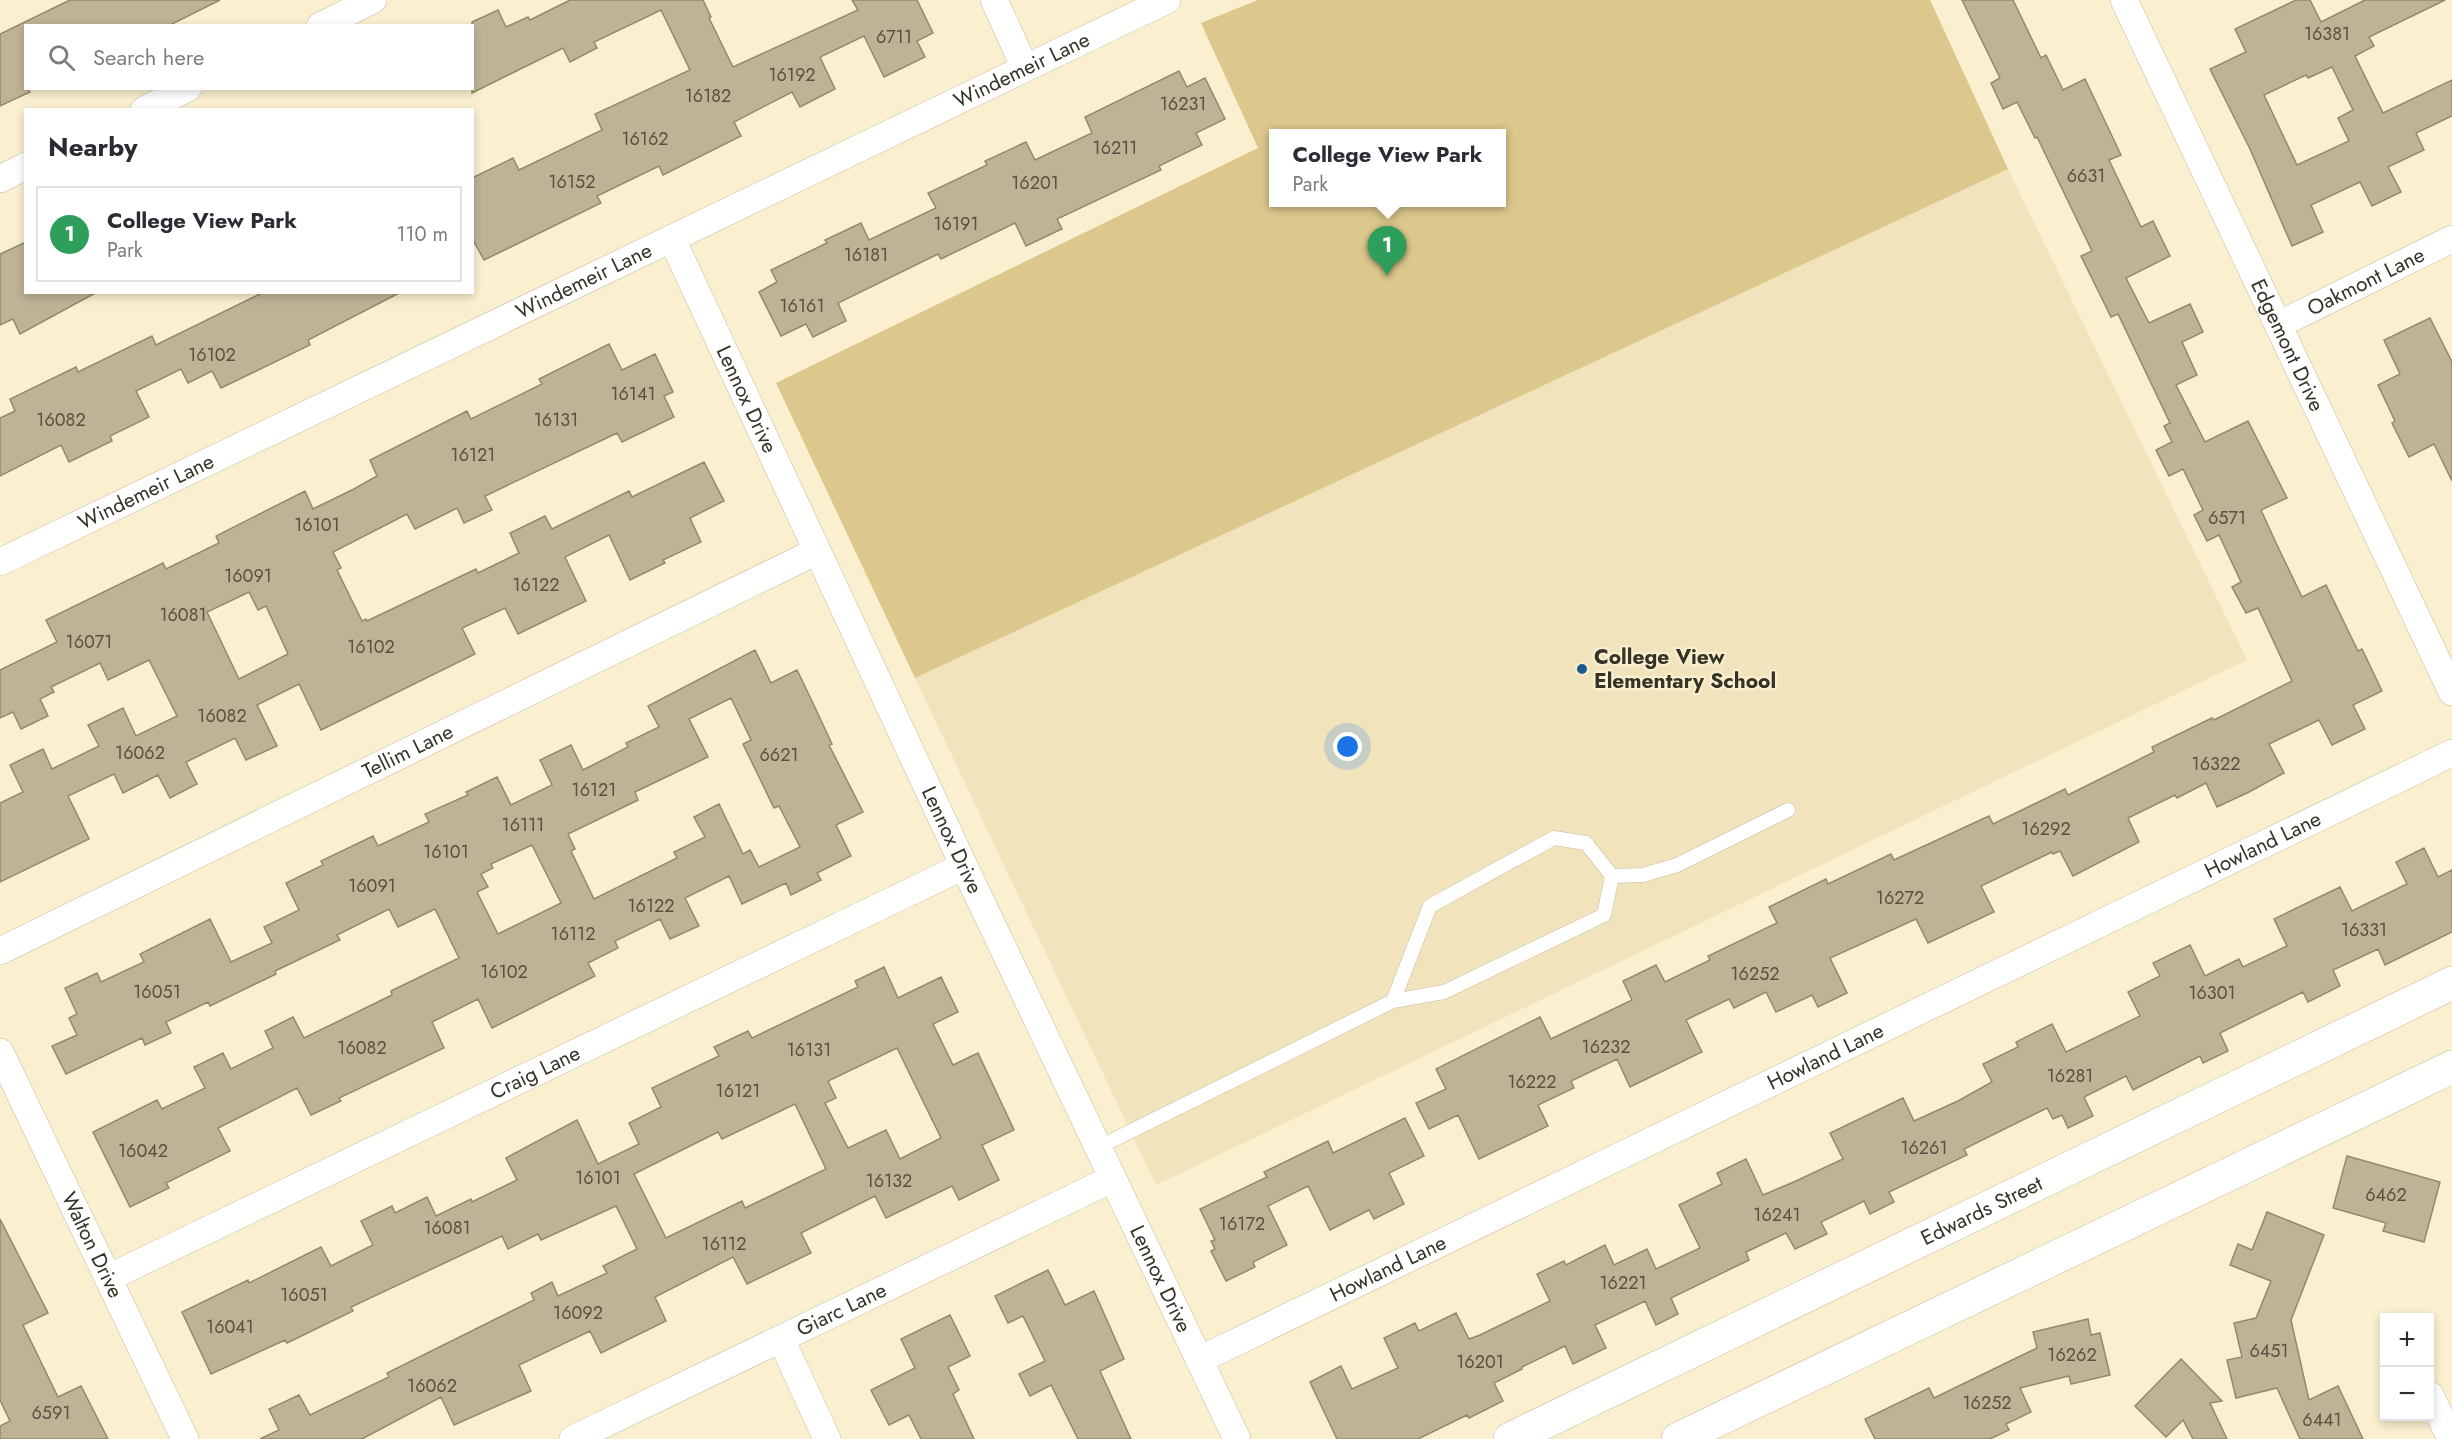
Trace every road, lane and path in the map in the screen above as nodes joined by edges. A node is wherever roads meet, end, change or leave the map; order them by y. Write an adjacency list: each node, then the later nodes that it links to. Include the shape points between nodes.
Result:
1 (374, 0): 5 (street)
2 (994, 0): 6 (street)
3 (1167, 0): 6 (street, Windemeir Lane)
4 (2129, 2): 13 (street, Edgemont Drive)
5 (324, 24)
6 (1025, 68): 11 (street, Windemeir Lane)
7 (184, 90): 8 (street)
8 (148, 108)
9 (24, 167): 10 (street)
10 (0, 178)
11 (672, 239): 14 (street, Lennox Drive); 15 (street, Windemeir Lane)
12 (2452, 239): 13 (street, Oakmont Lane)
13 (2278, 325): 16 (street, Edgemont Drive)
14 (817, 551): 19 (street, Lennox Drive); 21 (street, Tellim Lane)
15 (0, 562)
16 (2452, 692)
17 (2452, 753): 30 (street, Howland Lane)
18 (1788, 810): 20 (lane, via 1677,865 1643,876)
19 (964, 866): 26 (street, Lennox Drive); 28 (street, Craig Lane)
20 (1612, 876): 23 (lane, via 1604,915 1444,992); 23 (lane, via 1586,843 1554,838 1430,906)
21 (0, 951)
22 (2452, 983): 36 (main road, Edwards Street)
23 (1393, 1001): 26 (lane)
24 (0, 1052): 28 (street, Walton Drive)
25 (2452, 1067): 37 (main road)
26 (1097, 1148): 27 (street, Lennox Drive)
27 (1112, 1179): 29 (street, Giarc Lane); 30 (street, Lennox Drive)
28 (108, 1278): 32 (street, Walton Drive)
29 (781, 1339): 33 (street, Giarc Lane); 34 (street)
30 (1200, 1360): 35 (street, Lennox Drive)
31 (2434, 1403): 38 (street)
32 (184, 1439)
33 (573, 1439)
34 (827, 1439)
35 (1237, 1439)
36 (1510, 1439)
37 (1678, 1439)
38 (2451, 1439)

